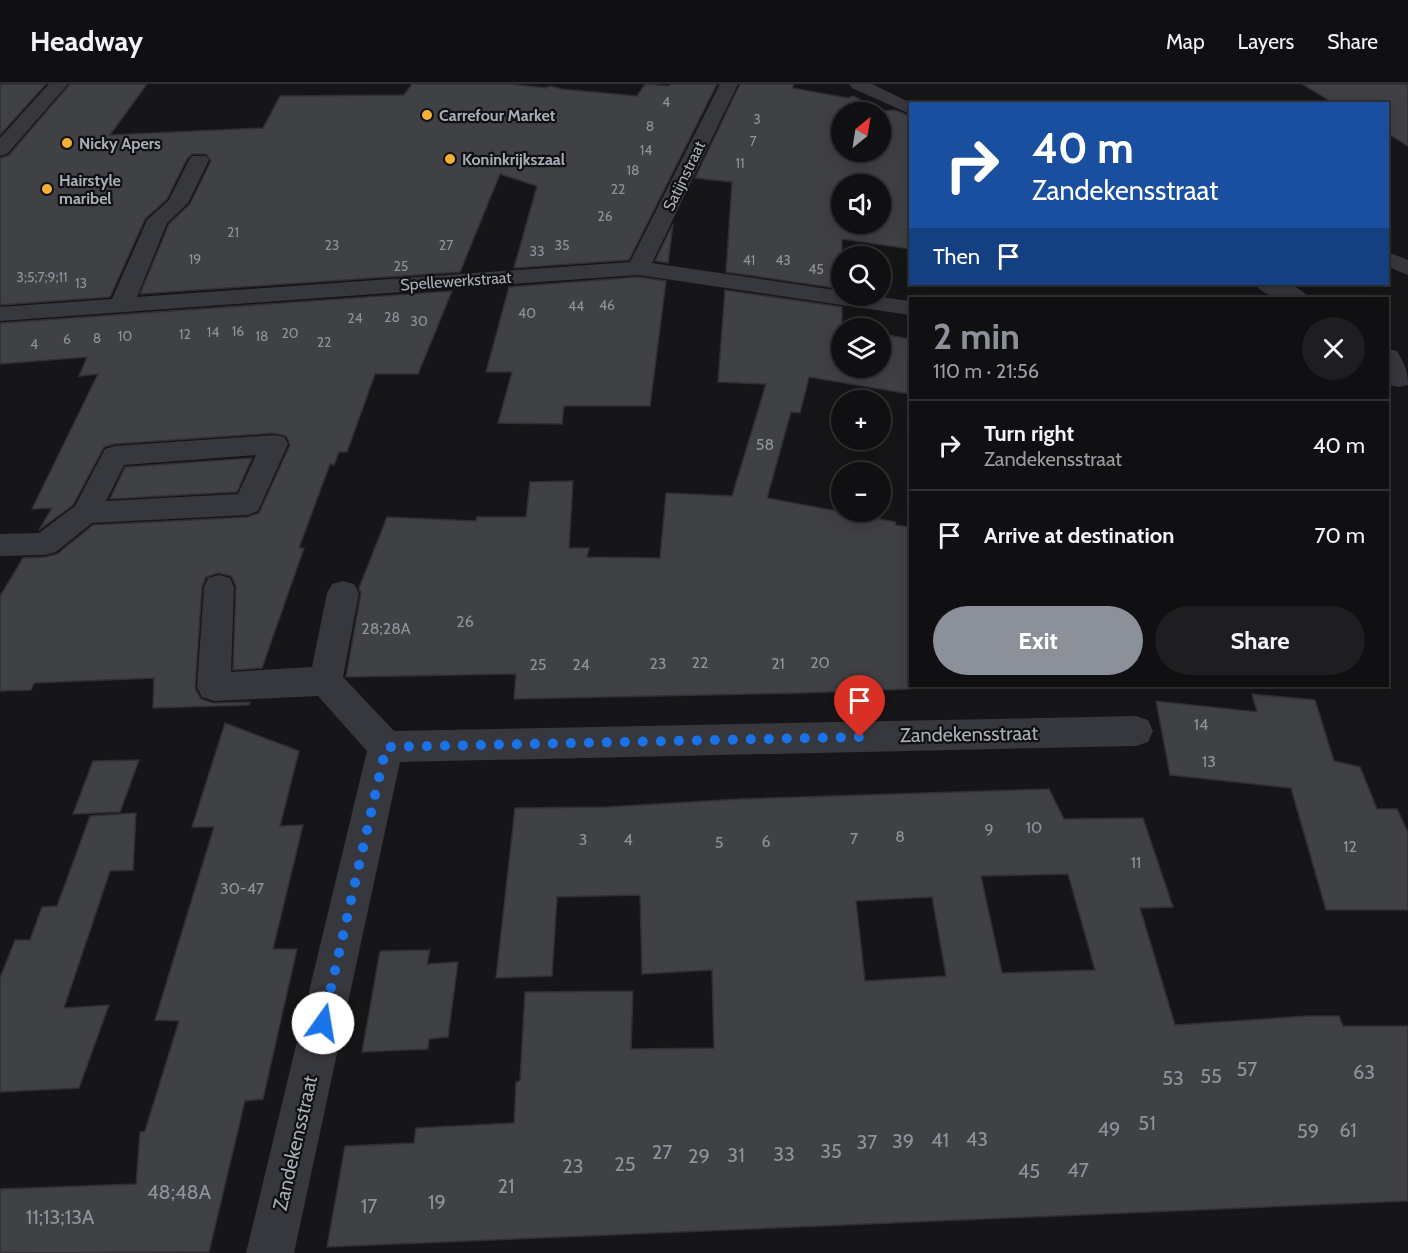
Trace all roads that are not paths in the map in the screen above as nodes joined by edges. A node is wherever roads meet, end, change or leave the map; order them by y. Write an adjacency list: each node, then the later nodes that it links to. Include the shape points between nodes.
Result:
1 (59, 84): 5 (street)
2 (729, 84): 8 (street, Satijnstraat)
3 (870, 86): 4 (street)
4 (909, 108)
5 (0, 150)
6 (199, 160): 12 (street, via 178,203 158,220)
7 (1389, 259): 9 (street)
8 (638, 268): 12 (street, Spellewerkstraat); 13 (street, Spellewerkstraat)
9 (1408, 268)
10 (1268, 285): 11 (street)
11 (1295, 297)
12 (120, 306): 14 (street, Spellewerkstraat)
13 (909, 308)
14 (0, 314)
15 (85, 513): 15 (street, via 248,504 274,444 115,456); 16 (street, via 45,544)
16 (0, 546)
17 (219, 587): 19 (street, via 214,687)
18 (343, 593): 19 (street)
19 (326, 681): 21 (street)
20 (1136, 731): 21 (street, Zandekensstraat)
21 (386, 747): 22 (street, Zandekensstraat)
22 (270, 1253)

